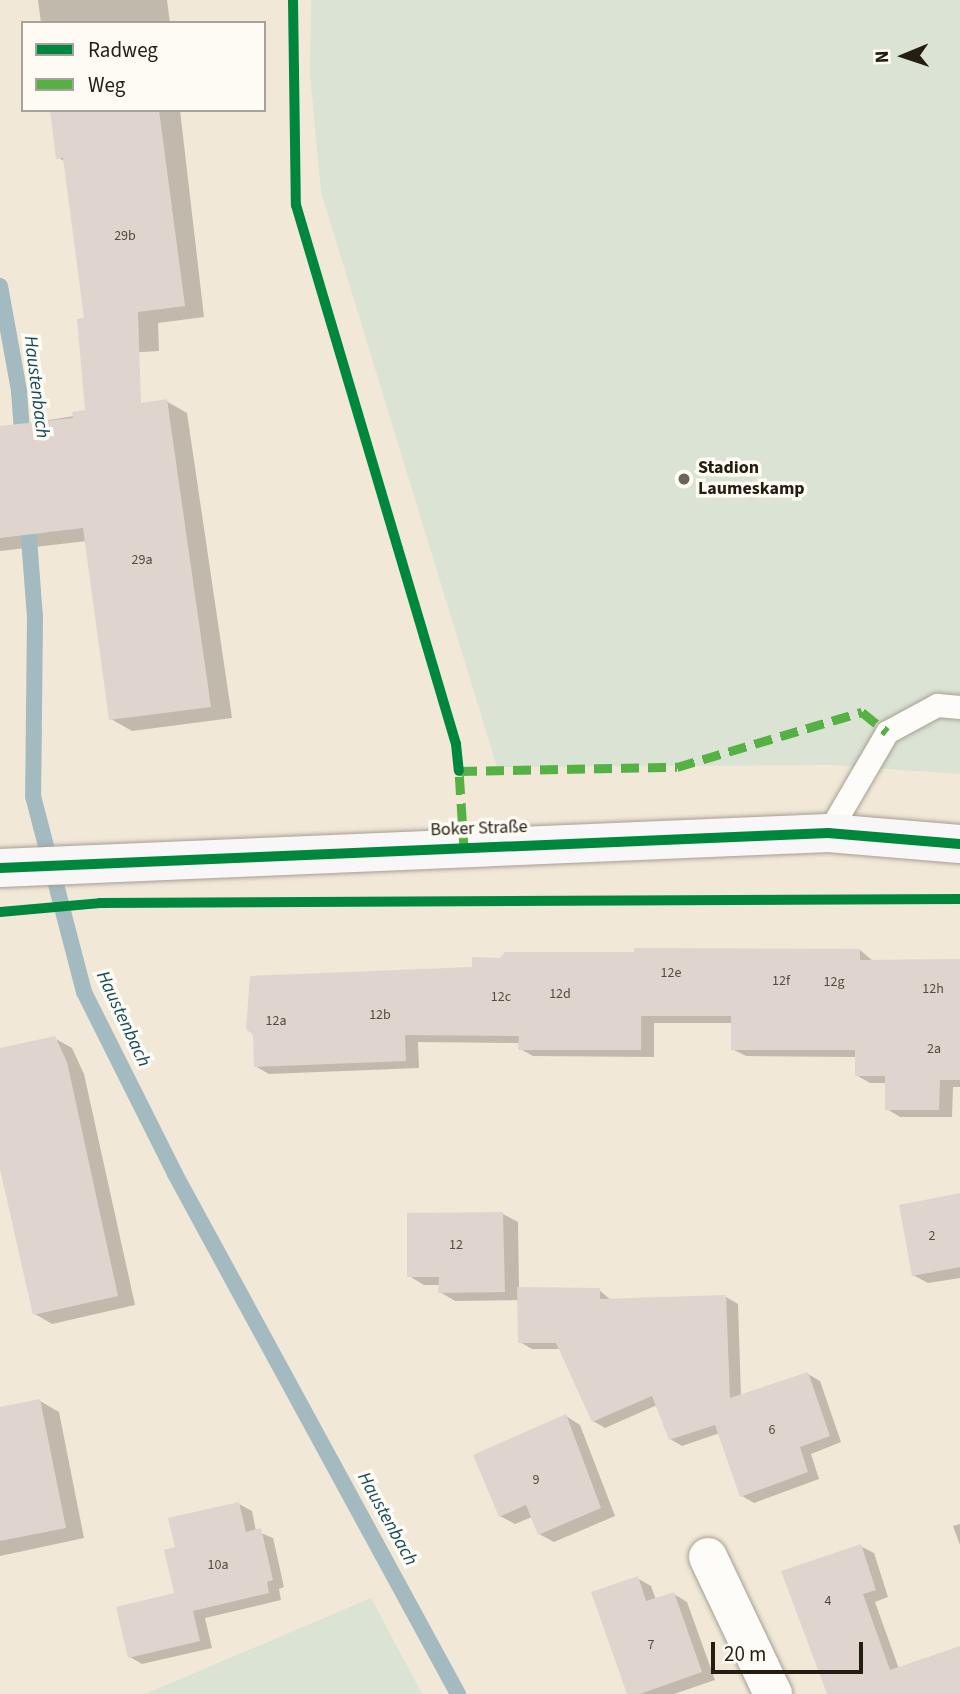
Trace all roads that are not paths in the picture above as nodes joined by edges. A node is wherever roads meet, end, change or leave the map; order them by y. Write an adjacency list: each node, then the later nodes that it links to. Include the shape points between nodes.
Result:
1 (960, 707): 2 (lane, via 937,705 887,732)
2 (828, 833): 3 (main road, Boker Straße); 4 (main road, Boker Straße)
3 (960, 844)
4 (0, 868)
5 (708, 1557): 6 (street)
6 (773, 1694)

